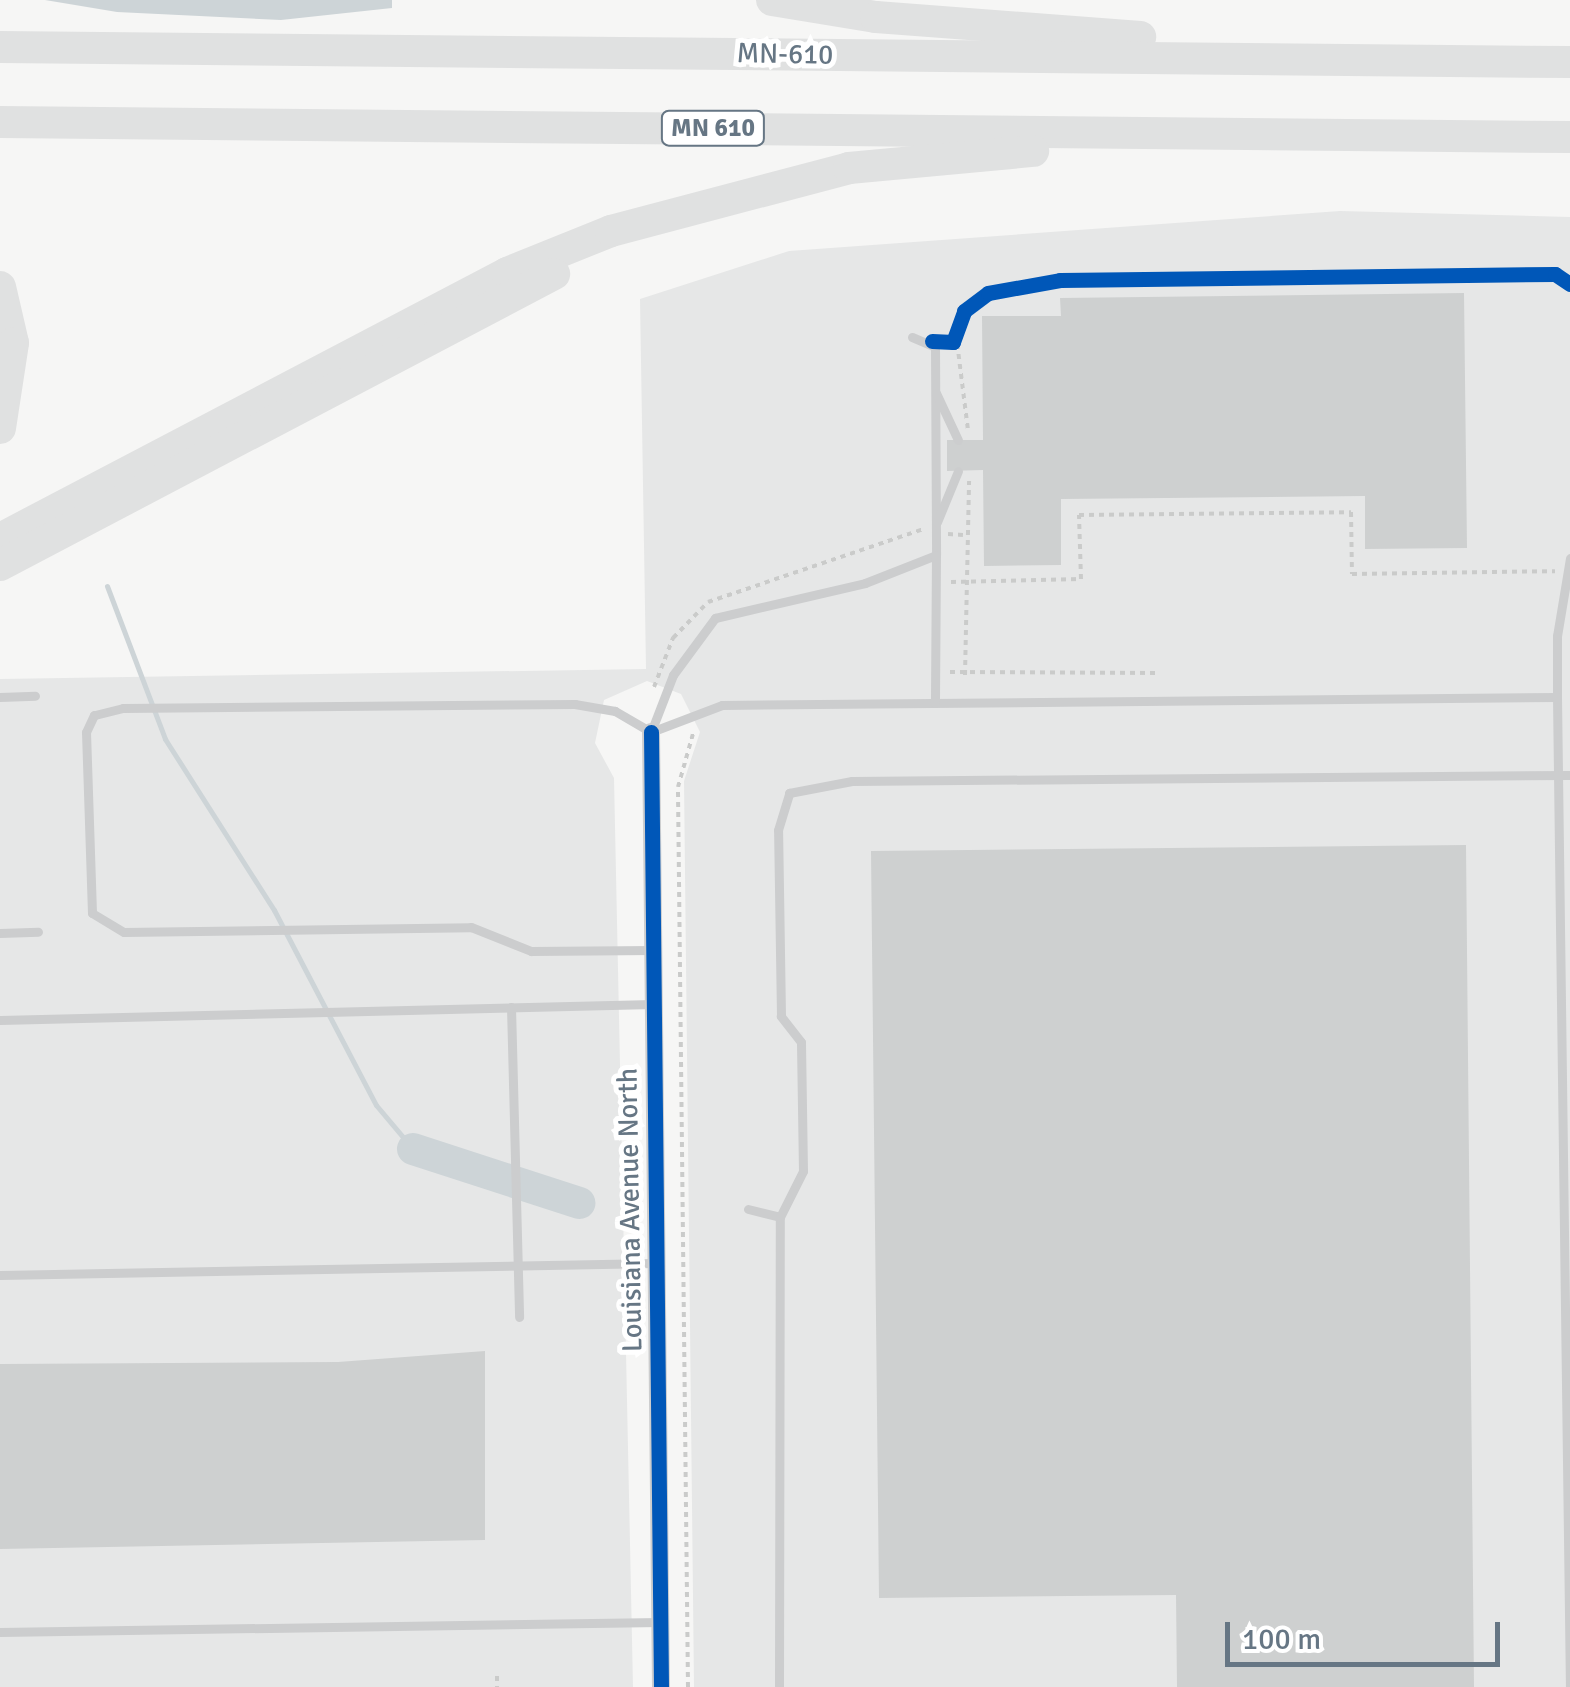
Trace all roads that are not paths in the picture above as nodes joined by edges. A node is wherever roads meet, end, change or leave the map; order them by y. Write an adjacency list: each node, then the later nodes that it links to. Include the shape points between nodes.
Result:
1 (772, 0): 3 (highway, via 876,17 1177,39)
2 (0, 47): 3 (highway, MN-610)
3 (1293, 57): 4 (highway, MN-610)
4 (1570, 62)
5 (0, 122): 6 (highway, MN 610)
6 (1426, 136): 7 (highway, MN 610); 8 (highway, via 889,163 782,183)
7 (1570, 137)
8 (686, 212): 16 (highway, via 611,231 507,273); 19 (highway, via 545,278)
9 (0, 286): 12 (highway, via 13,343)
10 (912, 337): 11 (lane, via 932,341)
11 (935, 391): 13 (lane); 15 (lane)
12 (0, 428)
13 (963, 440)
14 (963, 470): 15 (lane)
15 (936, 528): 17 (lane)
16 (0, 538)
17 (936, 554): 24 (lane); 25 (lane, via 865,583 715,618 695,638)
18 (1570, 558): 20 (lane)
19 (0, 565)
20 (1568, 571): 23 (lane, via 1557,636)
21 (36, 696): 22 (lane)
22 (0, 697)
23 (1557, 697): 24 (lane); 27 (lane)
24 (935, 703): 25 (lane, via 722,705)
25 (650, 732): 30 (street, Louisiana Avenue North); 30 (lane, via 615,712 556,704 123,708 94,715 86,732 92,912 124,932 472,927 531,952)
26 (1570, 775): 27 (lane)
27 (1558, 776): 35 (lane, via 852,781 790,792 778,830 782,1016 802,1042 803,1171); 44 (lane)
28 (38, 932): 29 (lane)
29 (0, 933)
30 (653, 950): 31 (street, Louisiana Avenue North)
31 (653, 1004): 32 (lane); 36 (street, Louisiana Avenue North)
32 (511, 1008): 33 (lane); 37 (lane)
33 (0, 1020)
34 (748, 1210): 35 (lane)
35 (780, 1218): 43 (lane)
36 (656, 1263): 37 (lane); 40 (street, Louisiana Avenue North)
37 (517, 1267): 38 (lane); 39 (lane)
38 (0, 1275)
39 (519, 1317)
40 (660, 1622): 41 (lane); 42 (street, Louisiana Avenue North)
41 (0, 1632)
42 (660, 1687)
43 (779, 1687)
44 (1570, 1687)

